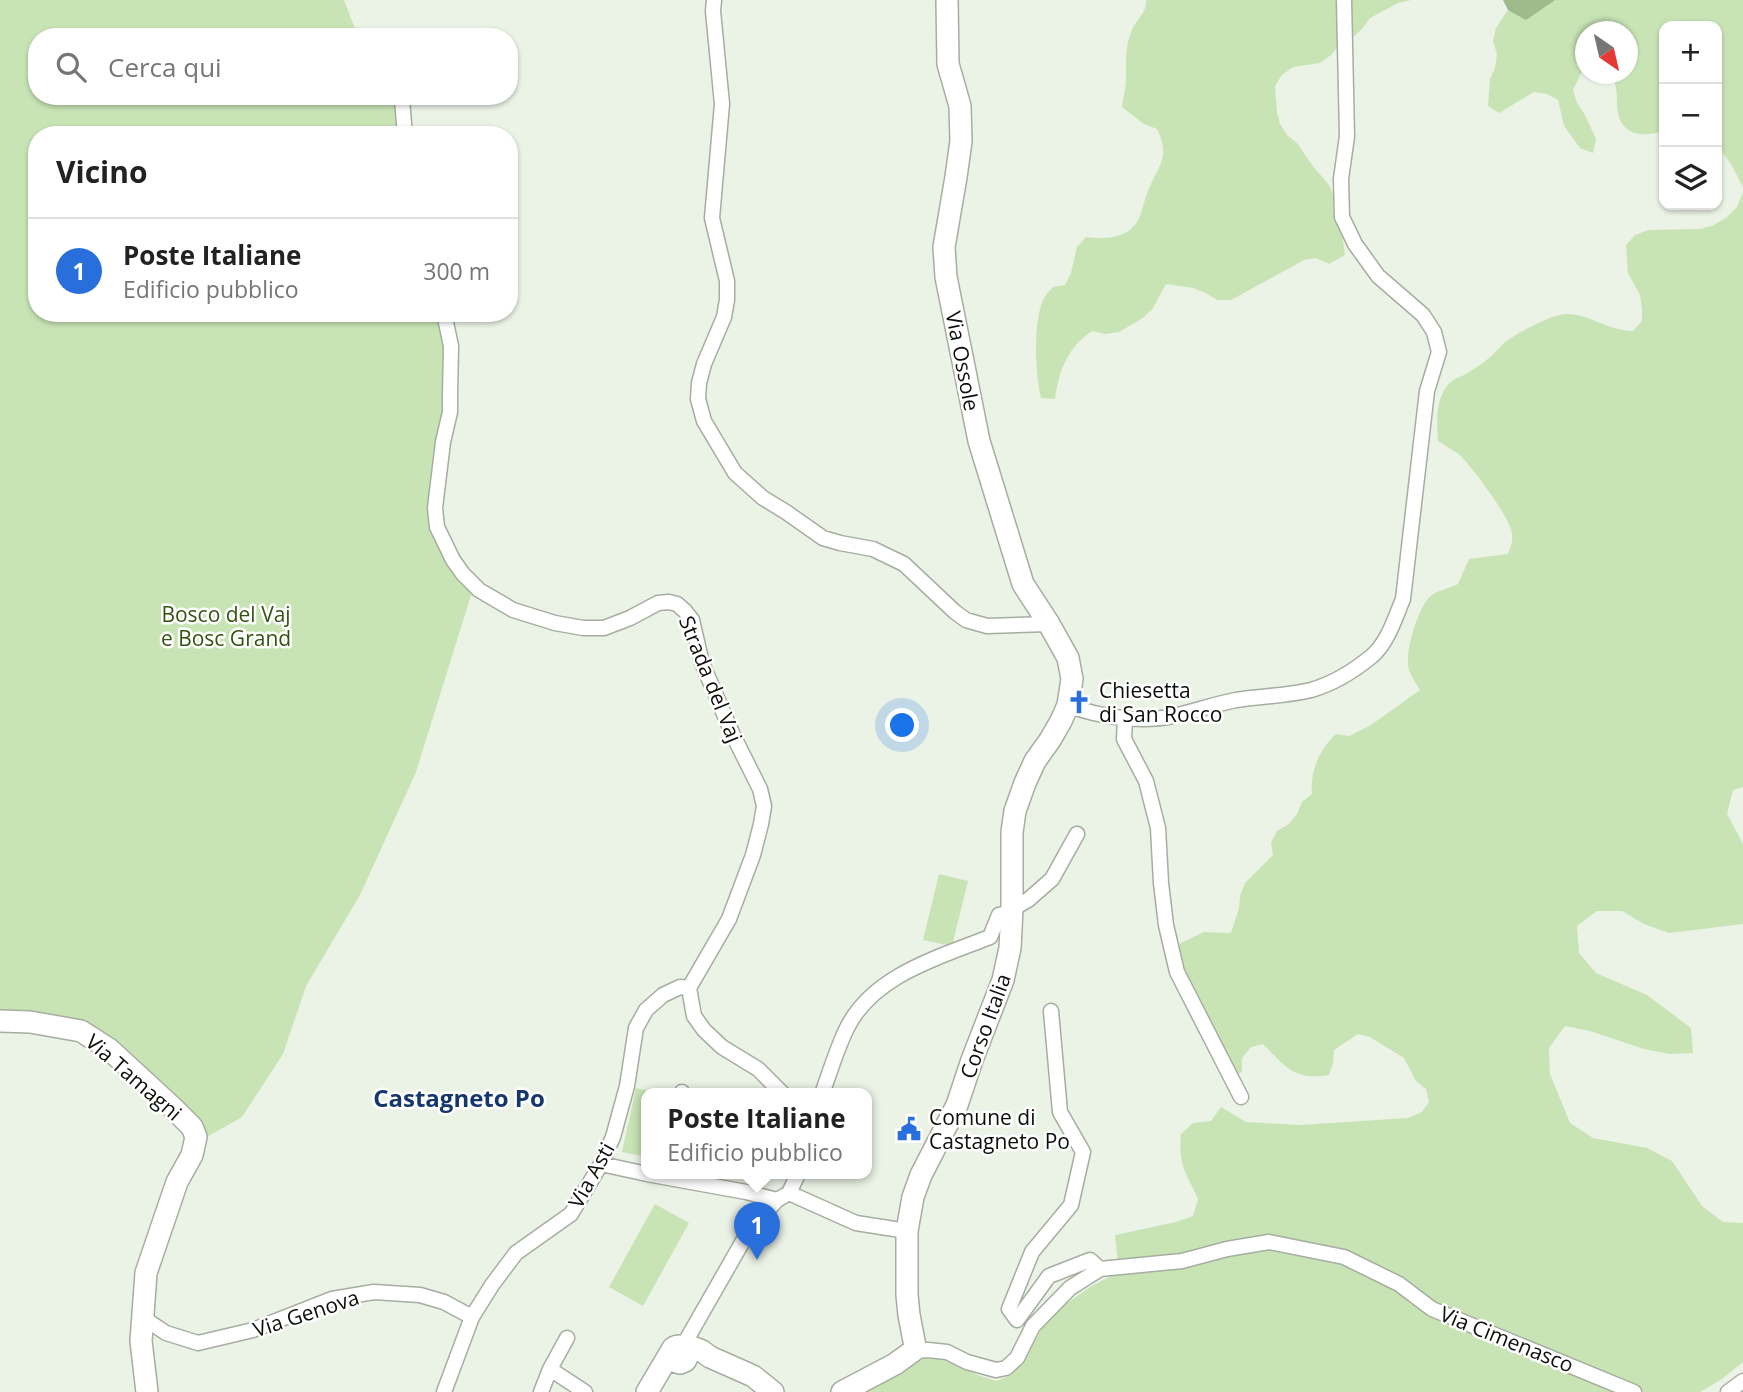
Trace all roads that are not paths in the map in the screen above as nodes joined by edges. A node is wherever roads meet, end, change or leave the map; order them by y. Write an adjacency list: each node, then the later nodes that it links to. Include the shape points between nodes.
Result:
1 (714, 0): 7 (street, via 722,104 712,218 727,300 699,383 704,421 735,473 823,538 873,549 904,564 965,620 988,626)
2 (947, 0): 7 (street, Via Ossole, via 948,64 960,106 961,141 944,247 946,277 979,441 1023,584)
3 (1344, 0): 9 (street, via 1347,136 1342,217 1378,276 1423,315 1439,352 1427,391 1403,599 1383,644 1334,680 1312,690 1224,703 1172,717)
4 (402, 105): 5 (street)
5 (404, 126)
6 (446, 322): 12 (street, Strada del Vaj, via 451,346 450,412 435,508 437,527 463,575 513,610 583,628 604,628 658,603 677,604 692,620 702,663 760,789 764,806 752,855 729,919)
7 (1049, 624): 8 (street, Via Ossole, via 1068,657 1072,679)
8 (1068, 705): 9 (street); 11 (street, Corso Italia, via 1035,761 1015,811)
9 (1125, 718): 17 (street, via 1125,738 1146,781 1158,828 1166,925 1177,972)
10 (1077, 835): 11 (street, via 1052,879)
11 (1012, 911): 16 (street, via 999,915 990,937 896,977 867,998 848,1027); 23 (street, Corso Italia, via 1003,980 957,1105 921,1175)
12 (689, 988): 15 (street, via 694,1016 704,1030); 18 (street, Via Asti, via 680,986 663,995 646,1010 636,1028 627,1086)
13 (1051, 1011): 24 (street, Via Cimenasco, via 1059,1112 1083,1152 1071,1205 1032,1252 1009,1309 1017,1320 1049,1276 1090,1260)
14 (0, 1021): 25 (street, Via Tamagni, via 81,1031 109,1049 192,1127 196,1137 192,1155 177,1182 146,1273)
15 (777, 1088)
16 (824, 1088)
17 (1241, 1097)
18 (601, 1164): 19 (street); 26 (street, Via Asti, via 571,1214 516,1253)
19 (641, 1173)
20 (687, 1179): 22 (street)
21 (795, 1179): 22 (street)
22 (783, 1196): 23 (street, via 856,1223); 29 (street, via 747,1234)
23 (907, 1231): 28 (street, Corso Italia)
24 (1100, 1269): 28 (street, Via Cimenasco, via 1070,1287 1033,1326 1017,1358 1006,1368 996,1370 947,1352); 39 (street, Via Cimenasco, via 1182,1261 1269,1242 1344,1257 1399,1284 1432,1309)
25 (142, 1317): 26 (street, Via Genova, via 166,1334 198,1343 253,1330 332,1300 374,1292 420,1295); 33 (street, Via Tamagni)
26 (472, 1317): 34 (street, Via Asti)
27 (567, 1338): 30 (street)
28 (913, 1351): 38 (street)
29 (682, 1354): 32 (street, via 665,1360); 37 (street, via 710,1357 753,1376)
30 (550, 1369): 35 (street); 36 (street)
31 (1743, 1381): 40 (street)
32 (651, 1386)
33 (147, 1392)
34 (444, 1392)
35 (541, 1392)
36 (585, 1392)
37 (773, 1392)
38 (842, 1392)
39 (1634, 1392)
40 (1728, 1392)

